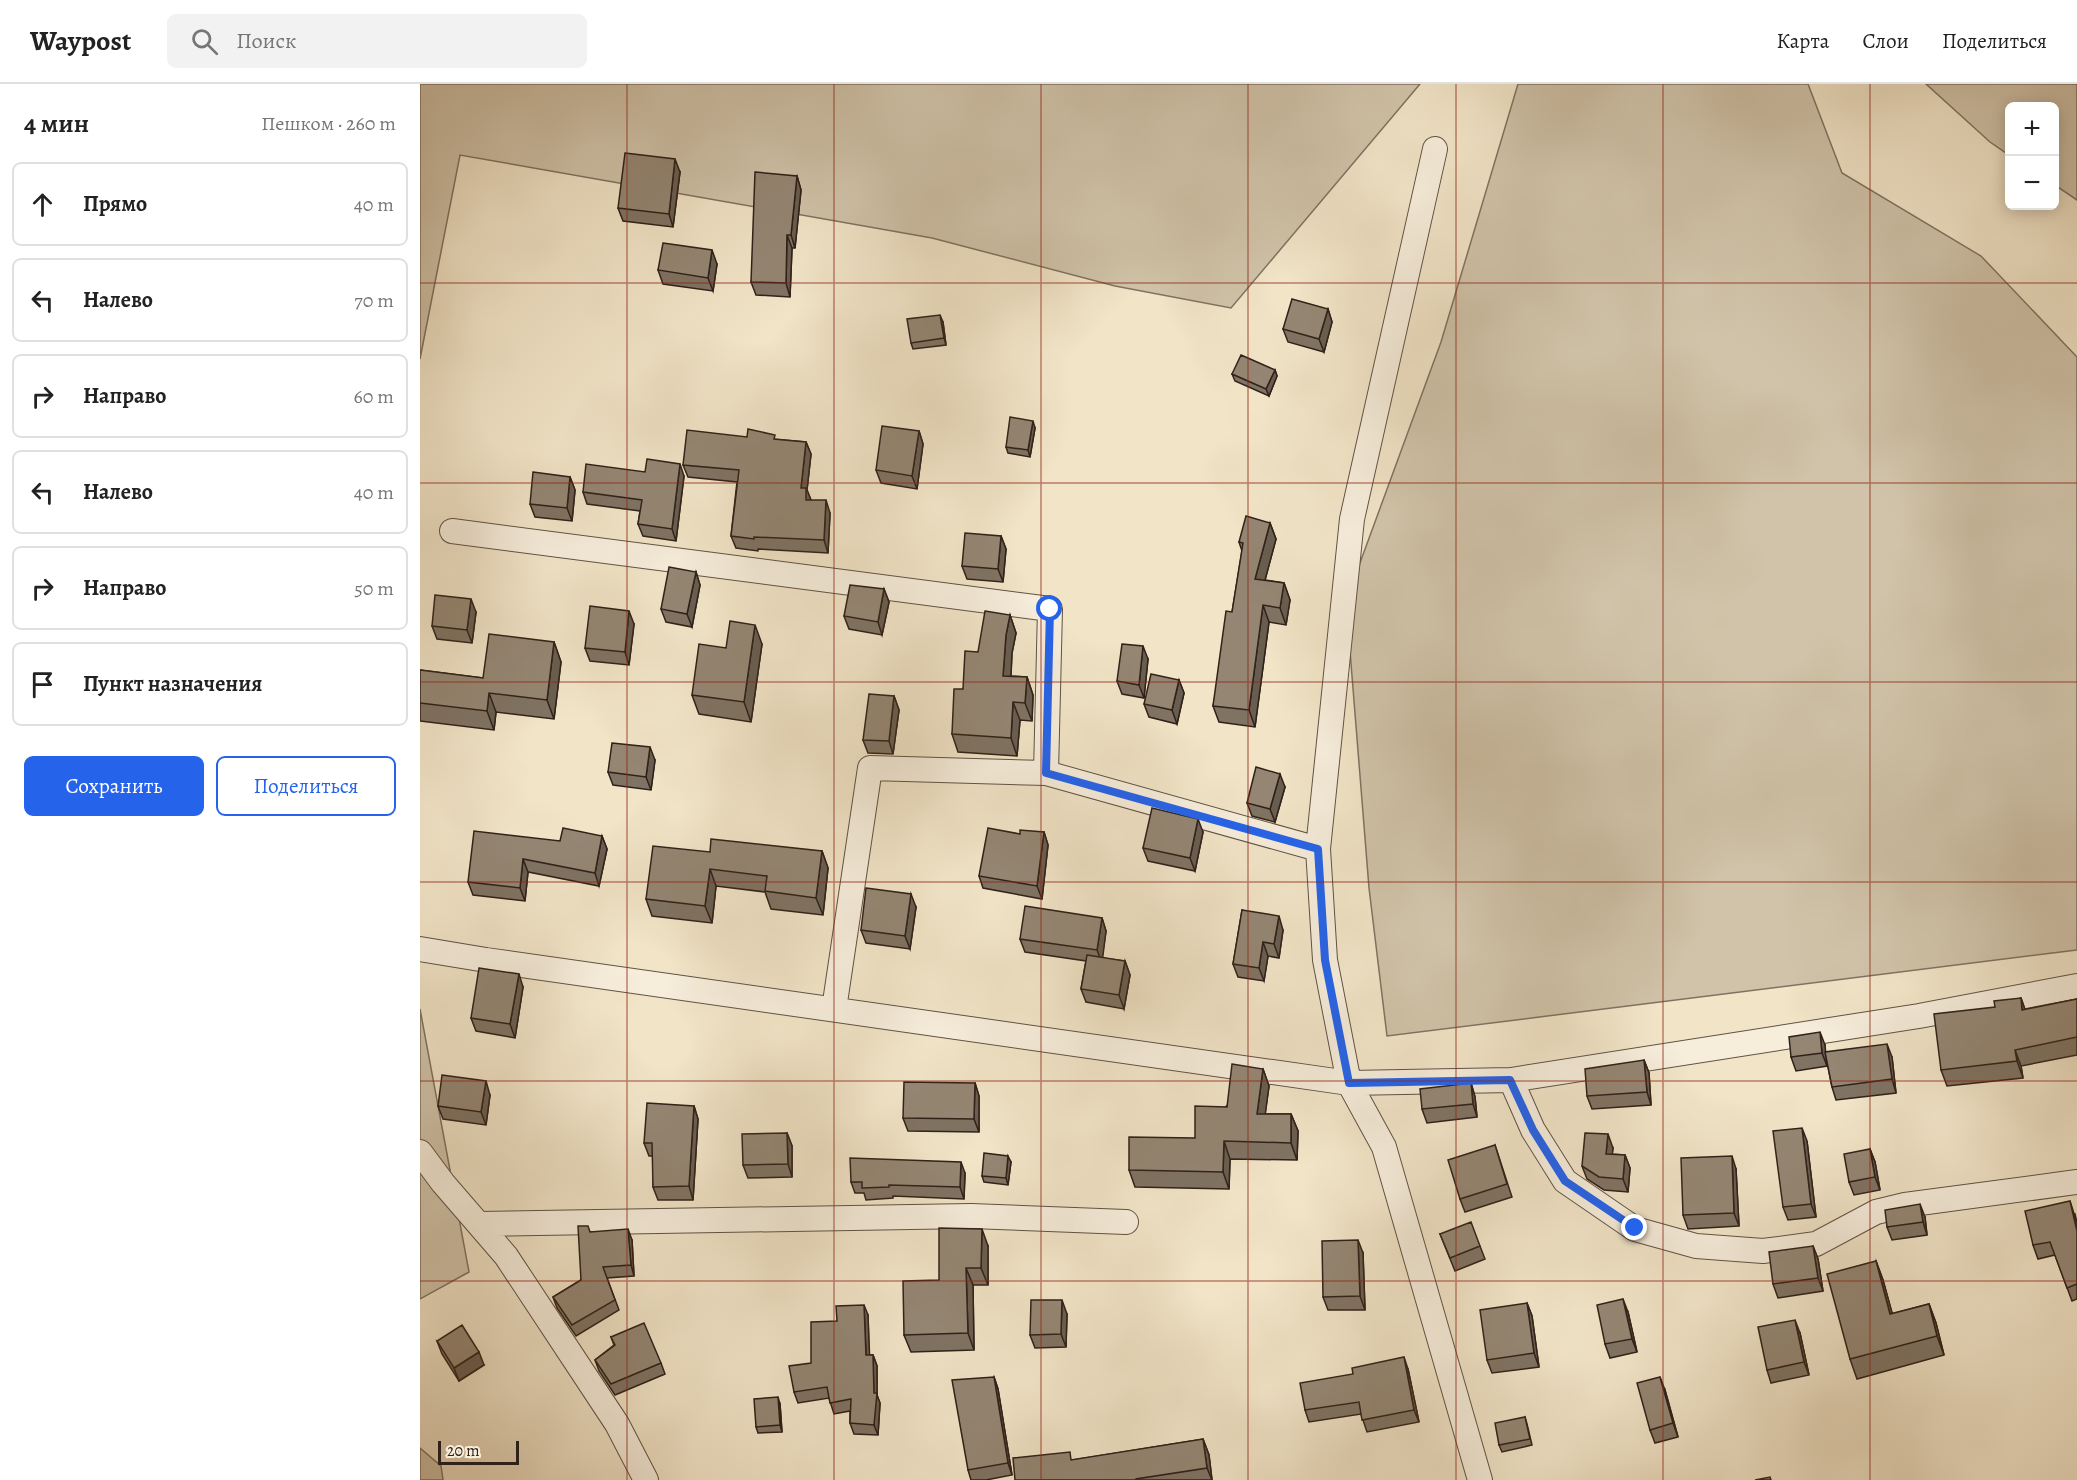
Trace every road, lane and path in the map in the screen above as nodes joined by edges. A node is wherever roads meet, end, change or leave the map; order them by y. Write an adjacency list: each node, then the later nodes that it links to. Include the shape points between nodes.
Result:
1 (1435, 149): 4 (street, via 1352,519)
2 (452, 531): 3 (street, via 1050,609)
3 (1046, 773): 4 (street); 7 (street, via 870,768)
4 (1318, 849): 9 (street, via 1325,960)
5 (420, 949): 7 (street)
6 (2077, 986): 8 (street, via 1919,1016)
7 (834, 1009): 9 (street)
8 (1510, 1080): 9 (street); 11 (street, via 1533,1130 1565,1181 1635,1228 1696,1246 1763,1251 1816,1244 1876,1212 1905,1205)
9 (1349, 1083): 15 (street, via 1384,1147)
10 (420, 1152): 13 (street)
11 (2077, 1182)
12 (1126, 1222): 13 (street, via 971,1216)
13 (479, 1224): 14 (street, via 506,1256 617,1424)
14 (646, 1480)
15 (1480, 1480)

